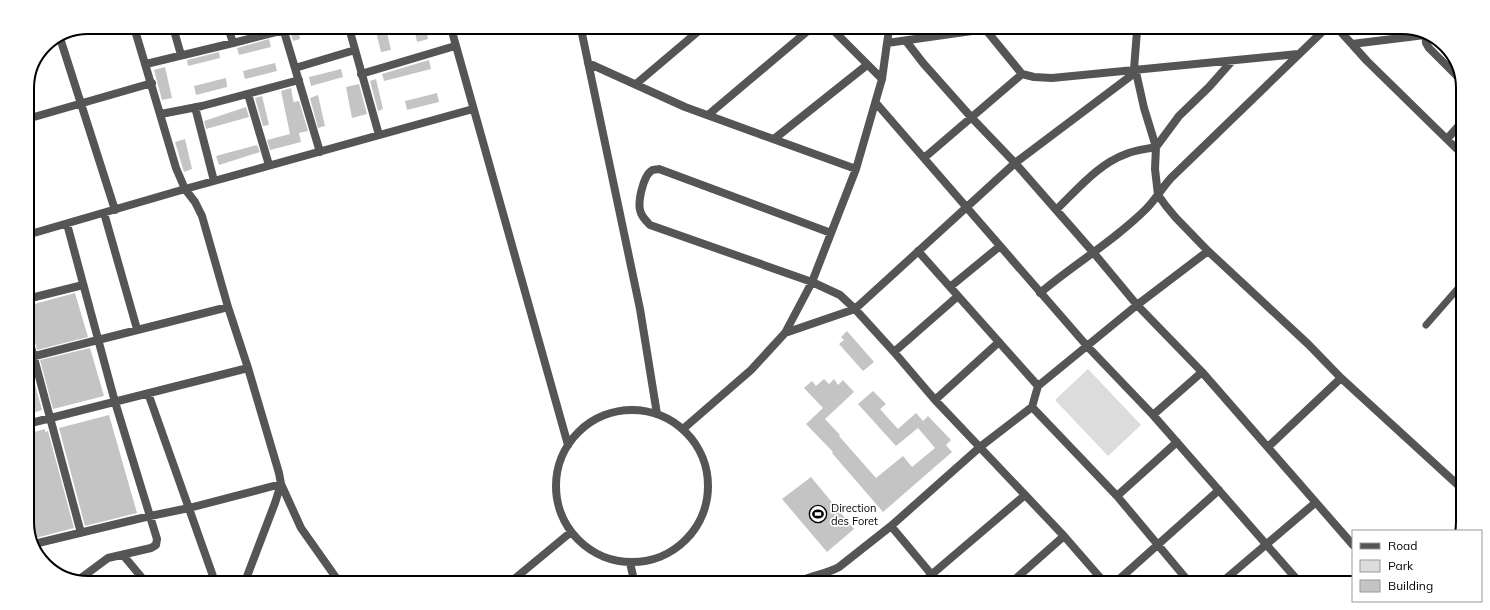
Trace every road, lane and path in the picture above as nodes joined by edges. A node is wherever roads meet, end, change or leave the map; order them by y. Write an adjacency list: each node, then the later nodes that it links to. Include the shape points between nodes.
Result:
1 (136, 34): 32 (street)
2 (175, 34): 29 (street)
3 (230, 34): 23 (street)
4 (266, 34): 23 (street)
5 (285, 34): 34 (street)
6 (351, 34): 27 (street)
7 (452, 34): 26 (street)
8 (582, 34): 31 (street)
9 (695, 34): 42 (street)
10 (805, 34): 49 (street)
11 (837, 34): 33 (street)
12 (888, 34): 24 (street)
13 (952, 34): 21 (street)
14 (989, 34): 38 (street)
15 (1137, 34): 35 (street)
16 (1320, 34): 28 (street)
17 (1343, 34): 25 (street)
18 (1350, 34): 25 (street)
19 (1411, 35): 25 (street)
20 (61, 41): 44 (street)
21 (906, 41): 24 (street); 51 (street)
22 (1427, 41): 36 (street, via 1429,48)
23 (233, 43): 29 (street)
24 (887, 43): 39 (street)
25 (1351, 43): 55 (street)
26 (456, 46): 37 (street); 47 (street)
27 (355, 50): 34 (street); 37 (street)
28 (1298, 54): 30 (street); 65 (street, via 1171,178)
29 (181, 55): 32 (street)
30 (1232, 60): 35 (street); 56 (street, via 1179,116)
31 (588, 63): 42 (street); 104 (street, via 640,309)
32 (146, 64): 41 (street)
33 (867, 65): 39 (street); 54 (street)
34 (295, 68): 40 (street)
35 (1135, 71): 38 (street, via 1052,78 1034,78); 56 (street); 60 (street)
36 (1454, 72)
37 (361, 74): 53 (street)
38 (1022, 74): 51 (street)
39 (882, 79): 45 (street)
40 (299, 80): 43 (street); 58 (street)
41 (152, 83): 44 (street); 48 (street)
42 (636, 84): 49 (street)
43 (248, 94): 46 (street); 61 (street)
44 (82, 103): 50 (street); 67 (street)
45 (876, 103): 59 (street); 62 (street)
46 (196, 107): 48 (street); 63 (street)
47 (473, 109): 53 (street); 110 (street)
48 (160, 114): 64 (street)
49 (708, 115): 54 (street)
50 (34, 117)
51 (971, 117): 59 (street); 60 (street)
52 (1456, 128): 55 (street)
53 (378, 135): 58 (street)
54 (774, 139): 62 (street)
55 (1447, 139): 57 (street)
56 (1156, 147): 65 (street); 68 (street, via 1127,153 1112,160 1093,174)
57 (1456, 148)
58 (320, 152): 61 (street)
59 (924, 158): 66 (street)
60 (1015, 163): 66 (street); 68 (street)
61 (269, 166): 63 (street)
62 (856, 169): 72 (street)
63 (214, 181): 64 (street)
64 (185, 189): 67 (street); 85 (street, via 202,216)
65 (1158, 195): 75 (street); 76 (street, via 1130,224)
66 (967, 209): 73 (street); 74 (street)
67 (115, 210): 69 (street)
68 (1056, 210): 76 (street)
69 (104, 213): 70 (street); 88 (street)
70 (67, 224): 71 (street); 78 (street)
71 (34, 233)
72 (831, 233): 77 (street); 77 (street, via 659,169 652,170 647,175 640,197 640,209 650,225)
73 (1000, 246): 79 (street); 81 (street)
74 (918, 251): 79 (street); 86 (street)
75 (1208, 251): 84 (street); 98 (street)
76 (1093, 252): 81 (street); 84 (street)
77 (812, 282): 86 (street, via 840,295); 89 (street)
78 (84, 284): 83 (street); 90 (street)
79 (950, 287): 82 (street)
80 (1456, 291): 87 (lane)
81 (1040, 292): 92 (street)
82 (958, 296): 91 (street); 93 (street)
83 (34, 297)
84 (1137, 304): 92 (street); 97 (street)
85 (228, 307): 88 (street); 96 (street)
86 (855, 309): 89 (street); 93 (street)
87 (1426, 325)
88 (137, 329): 90 (street)
89 (785, 333): 108 (street, via 751,370)
90 (98, 339): 94 (street); 102 (street)
91 (999, 342): 99 (street); 101 (street)
92 (1087, 346): 99 (street); 105 (street)
93 (894, 352): 101 (street)
94 (34, 356)
95 (34, 368): 106 (street)
96 (248, 368): 100 (street); 114 (street)
97 (1202, 372): 105 (street); 112 (street)
98 (1341, 378): 112 (street); 113 (street)
99 (1038, 386): 103 (street)
100 (148, 394): 102 (street); 119 (street)
101 (935, 400): 111 (street)
102 (115, 402): 106 (street); 120 (street)
103 (1032, 407): 111 (street); 117 (street)
104 (657, 414): 108 (street); 110 (street, via 637,410 617,411 598,418 581,429)
105 (1153, 415): 109 (street)
106 (51, 417): 107 (street); 123 (street)
107 (34, 422)
108 (683, 429): 130 (street, via 698,446 707,468 709,492 704,514 692,535 674,550 653,560)
109 (1177, 442): 115 (street); 117 (street)
110 (568, 445): 122 (street, via 558,466 556,489 560,512)
111 (980, 447): 116 (street); 121 (street)
112 (1268, 447): 118 (street)
113 (1456, 483)
114 (281, 484): 119 (street); 135 (street); 136 (street, via 301,528)
115 (1219, 490): 126 (street); 128 (street)
116 (1025, 495): 124 (street); 141 (street)
117 (1117, 496): 128 (street)
118 (1315, 503): 126 (street); 127 (street)
119 (189, 508): 120 (street); 134 (street)
120 (150, 516): 123 (street); 129 (street, via 157,539 156,545)
121 (891, 526): 131 (street, via 839,567 831,572); 140 (street)
122 (571, 532): 130 (street, via 587,548 607,559); 137 (street)
123 (81, 533): 125 (street)
124 (1064, 536): 142 (street); 143 (street)
125 (38, 543)
126 (1266, 543): 146 (street); 147 (street)
127 (1352, 544)
128 (1158, 545): 144 (street); 145 (street)
129 (122, 555): 132 (street, via 104,560); 133 (street)
130 (630, 563): 138 (street)
131 (819, 574): 139 (street)
132 (84, 576)
133 (140, 576)
134 (213, 576)
135 (247, 576)
136 (335, 576)
137 (518, 576)
138 (633, 576)
139 (814, 576)
140 (932, 576)
141 (936, 576)
142 (1019, 576)
143 (1099, 576)
144 (1123, 576)
145 (1184, 576)
146 (1229, 576)
147 (1294, 576)

